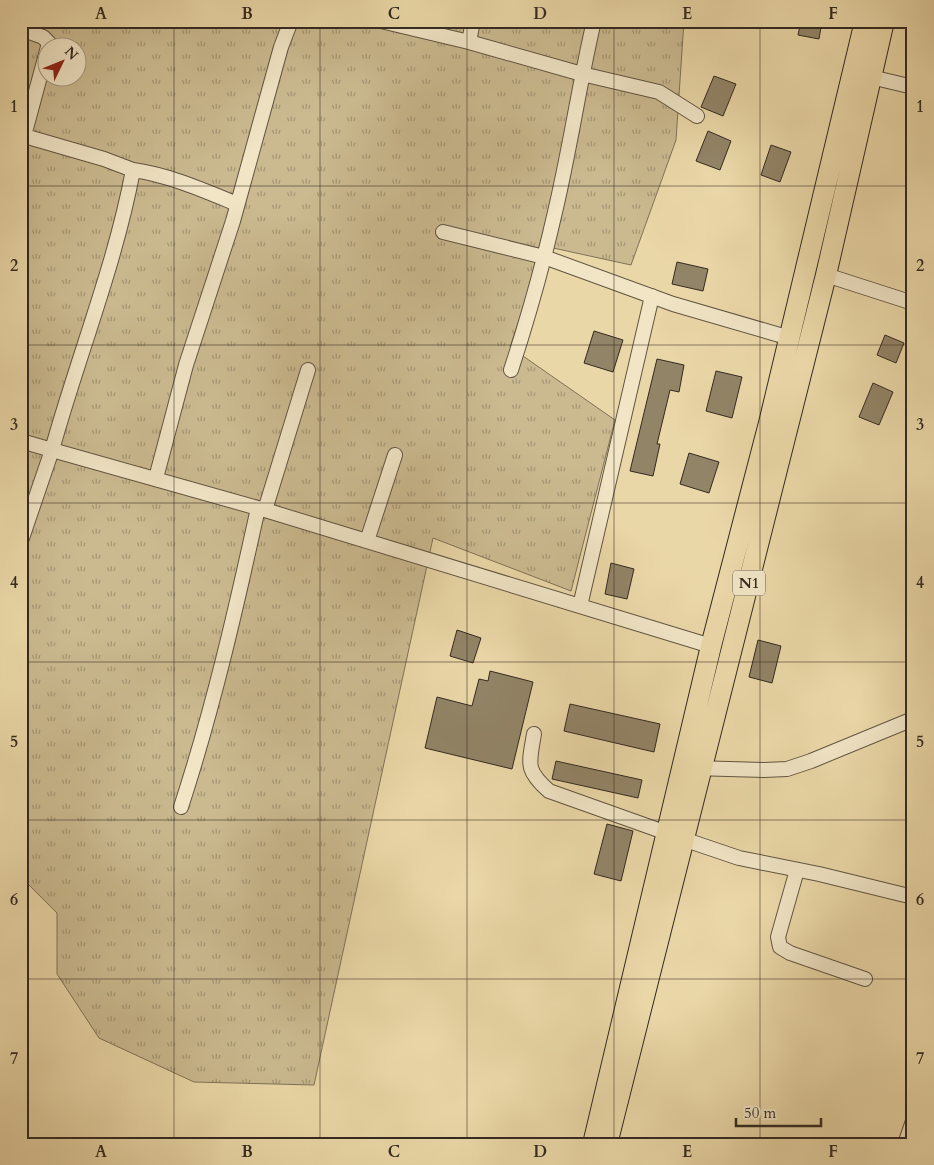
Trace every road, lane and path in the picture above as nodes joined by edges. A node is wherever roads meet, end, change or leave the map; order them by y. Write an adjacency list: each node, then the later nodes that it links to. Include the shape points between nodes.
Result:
1 (291, 21): 15 (street)
2 (381, 21): 8 (street)
3 (473, 21): 8 (street)
4 (594, 21): 9 (street)
5 (866, 21): 21 (highway, N1)
6 (884, 21): 10 (highway, N1)
7 (21, 29): 13 (street, via 43,37 49,43)
8 (469, 42): 9 (street)
9 (582, 74): 12 (street, via 659,92); 17 (street)
10 (871, 77): 11 (street); 18 (highway, N1)
11 (913, 87)
12 (697, 116)
13 (23, 135): 14 (street)
14 (132, 170): 15 (street, via 152,172 186,183); 25 (street, via 96,311)
15 (237, 204): 27 (street, via 186,366)
16 (443, 232): 17 (street)
17 (544, 257): 19 (street); 23 (street)
18 (826, 275): 20 (street); 35 (highway, N1)
19 (652, 296): 21 (street); 31 (street)
20 (913, 303)
21 (790, 338): 32 (highway, N1)
22 (308, 370): 28 (street)
23 (511, 370)
24 (21, 441): 25 (street)
25 (52, 450): 27 (street); 29 (street)
26 (395, 455): 30 (street)
27 (156, 478): 28 (street)
28 (261, 509): 30 (street); 36 (street, via 195,765)
29 (21, 541)
30 (367, 541): 31 (street)
31 (580, 606): 32 (street)
32 (711, 646): 35 (highway, N1)
33 (913, 719): 35 (street, via 787,769)
34 (534, 734): 37 (street, via 531,772 549,791)
35 (692, 768): 37 (highway, N1)
36 (181, 807)
37 (675, 836): 38 (street, via 739,858); 42 (highway, N1); 43 (highway, N1)
38 (797, 870): 39 (street); 40 (street, via 778,937 780,947)
39 (913, 896)
40 (865, 978)
41 (913, 1121): 44 (street)
42 (593, 1144)
43 (607, 1144)
44 (905, 1144)

